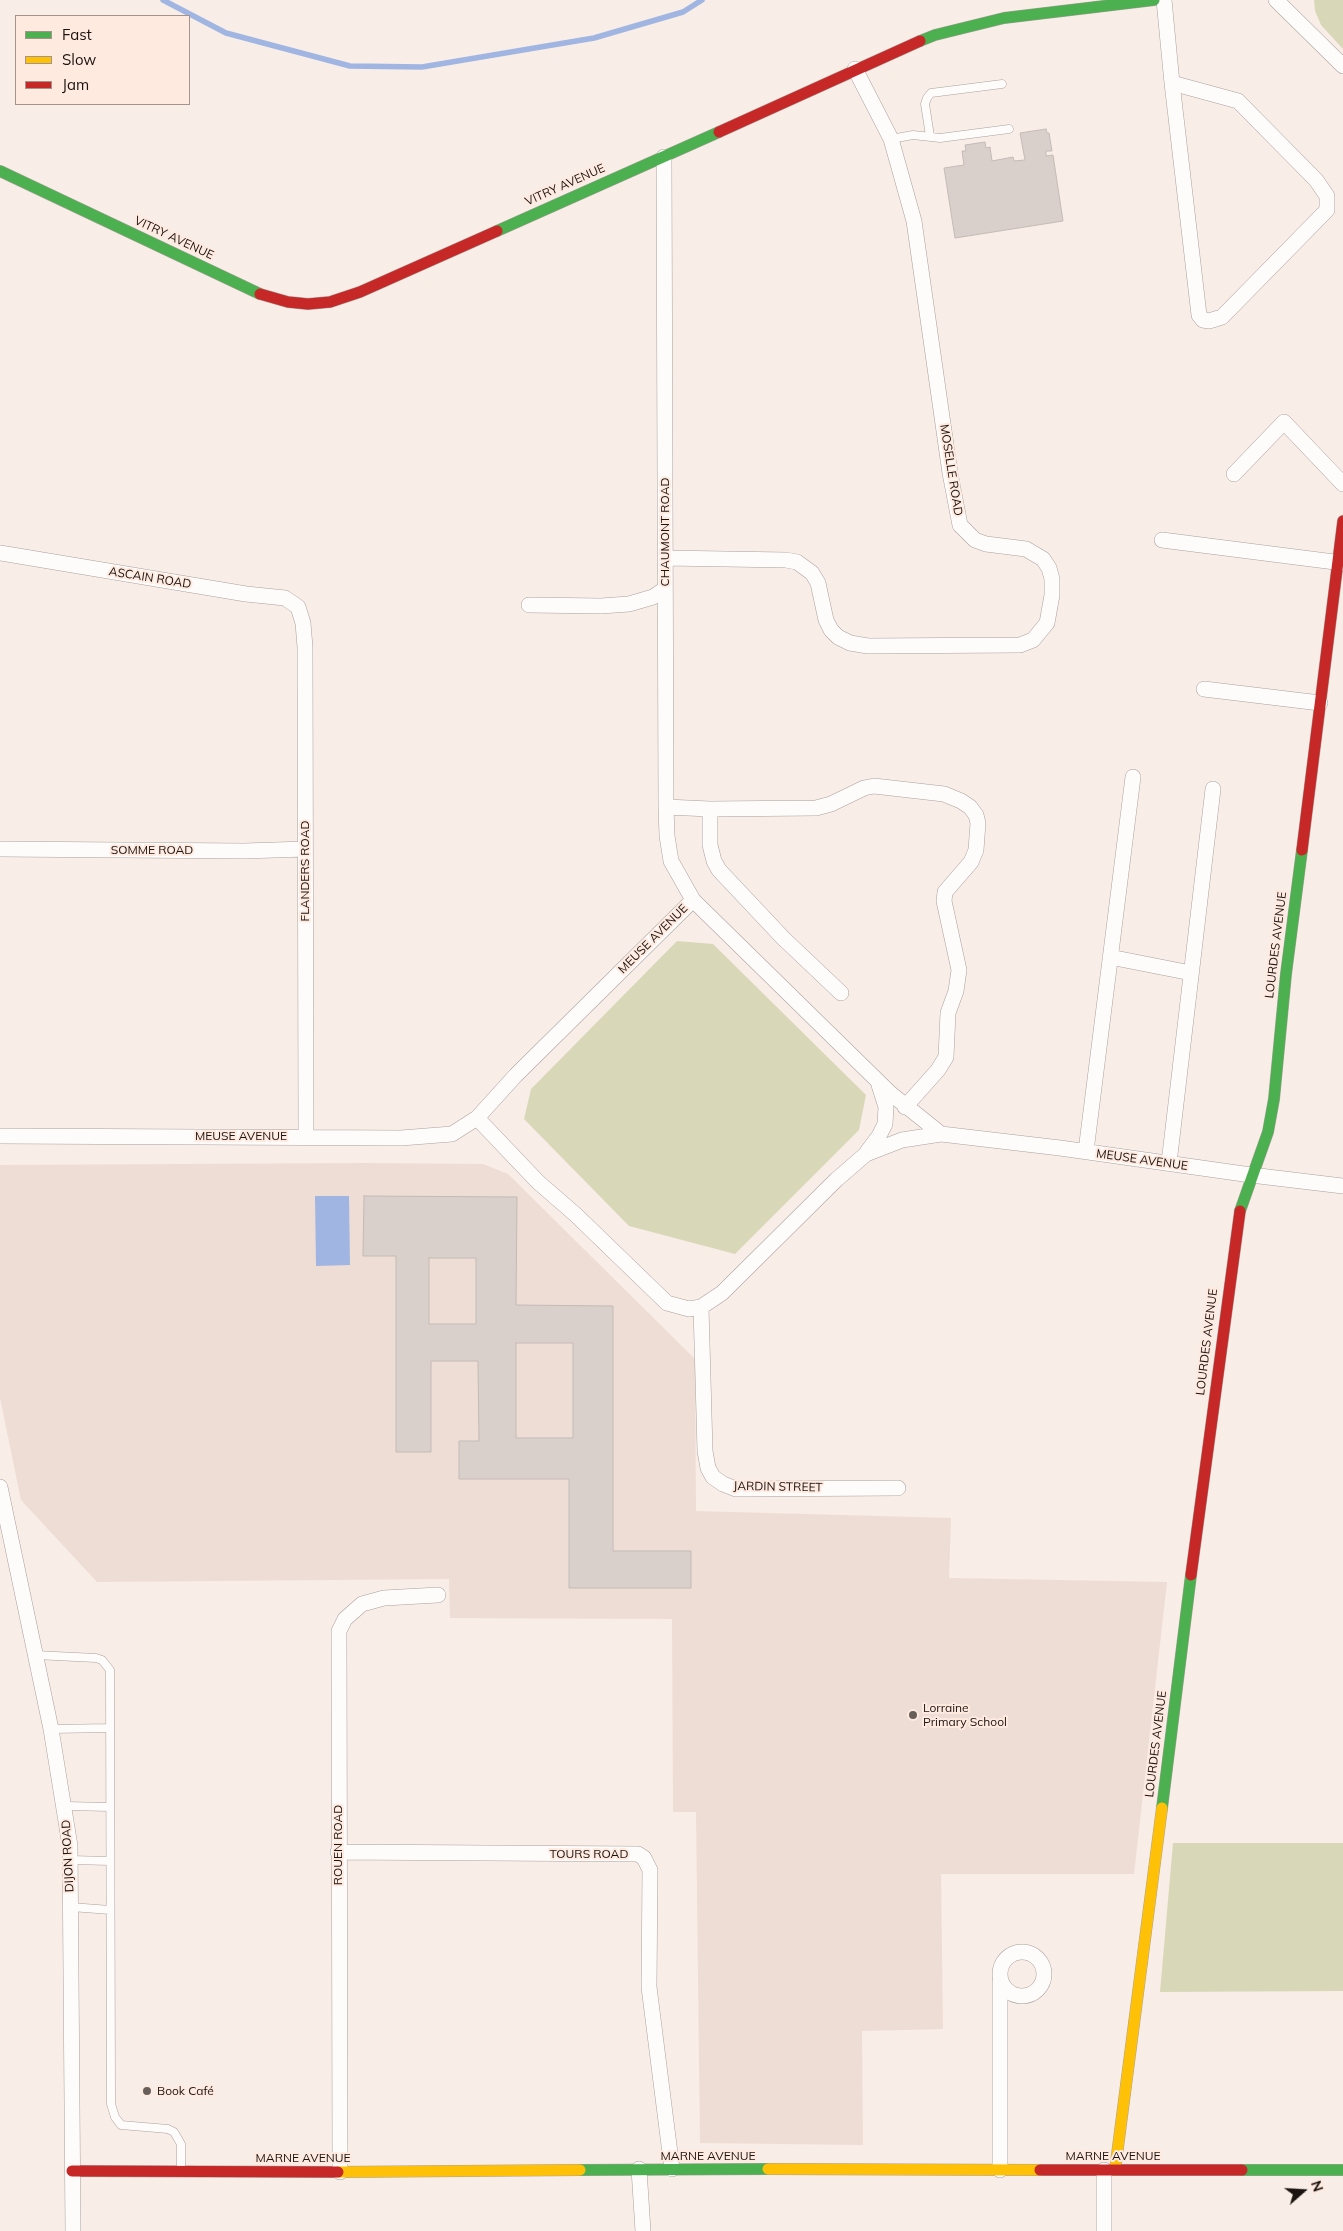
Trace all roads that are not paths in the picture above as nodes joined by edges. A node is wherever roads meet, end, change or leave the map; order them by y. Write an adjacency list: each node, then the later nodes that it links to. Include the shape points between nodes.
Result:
1 (1154, 0): 5 (street, VITRY AVENUE, via 1004,18 935,35)
2 (1164, 0): 6 (street)
3 (1276, 0): 4 (street)
4 (1343, 66)
5 (855, 69): 10 (street, MOSELLE ROAD); 11 (street, VITRY AVENUE)
6 (1172, 82): 6 (street, via 1198,315 1209,321 1222,317 1327,210 1327,196 1316,180 1238,101)
7 (1002, 84): 9 (lane, via 931,94 925,104)
8 (1009, 129): 9 (lane, via 940,138)
9 (930, 136): 10 (lane)
10 (892, 139): 18 (street, MOSELLE ROAD, via 914,221 960,525 975,540 1026,550 1043,559 1052,580 1047,623 1033,640 1020,645 868,646 850,643 831,630 818,583 812,573 796,562)
11 (664, 157): 12 (street, VITRY AVENUE, via 360,292 330,302 308,304 261,294); 18 (street, CHAUMONT ROAD)
12 (0, 171)
13 (1234, 474): 14 (street, via 1284,422)
14 (1343, 484)
15 (1343, 521): 19 (street, LOURDES AVENUE)
16 (1162, 540): 19 (street)
17 (0, 553): 22 (street, ASCAIN ROAD, via 286,598)
18 (666, 558): 20 (street, CHAUMONT ROAD)
19 (1341, 563): 24 (street, LOURDES AVENUE)
20 (665, 589): 21 (street, via 653,597 629,604); 27 (street, CHAUMONT ROAD)
21 (529, 605)
22 (298, 607): 30 (street, FLANDERS ROAD, via 305,647)
23 (1204, 689): 24 (street)
24 (1320, 704): 44 (street, LOURDES AVENUE, via 1286,974 1274,1099 1268,1132)
25 (1133, 777): 32 (street)
26 (1213, 789): 33 (street)
27 (666, 807): 28 (street); 31 (street, CHAUMONT ROAD, via 671,861)
28 (710, 809): 34 (street, via 710,846 718,870); 36 (street, via 816,808 864,788 890,787 944,794 961,800 976,815 976,850 971,862 945,892 944,901 960,970 948,1013 946,1056)
29 (0, 849): 30 (street, SOMME ROAD)
30 (305, 849): 40 (street, FLANDERS ROAD)
31 (693, 900): 35 (street, MEUSE AVENUE); 37 (street, MEUSE AVENUE, via 516,1075)
32 (1110, 957): 33 (street); 41 (street)
33 (1191, 973): 43 (street)
34 (840, 993)
35 (876, 1079): 36 (street, MEUSE AVENUE); 42 (street, MEUSE AVENUE, via 886,1107 885,1124)
36 (906, 1107): 38 (street, MEUSE AVENUE)
37 (477, 1118): 40 (street, MEUSE AVENUE, via 452,1134 401,1138); 46 (street, via 538,1182 668,1303 689,1309)
38 (941, 1134): 41 (street, MEUSE AVENUE); 42 (street, MEUSE AVENUE, via 902,1140)
39 (0, 1136): 40 (street, MEUSE AVENUE)
40 (306, 1136)
41 (1086, 1152): 43 (street, MEUSE AVENUE)
42 (866, 1154): 46 (street, MEUSE AVENUE, via 722,1293)
43 (1169, 1163): 44 (street, MEUSE AVENUE)
44 (1251, 1175): 45 (street, MEUSE AVENUE); 64 (street, LOURDES AVENUE, via 1241,1202 1234,1237)
45 (1343, 1186)
46 (701, 1307): 48 (street, JARDIN STREET, via 705,1451 713,1477 736,1488)
47 (0, 1487): 50 (street, DIJON ROAD)
48 (898, 1488)
49 (438, 1596): 55 (street, ROUEN ROAD, via 384,1598 362,1604 344,1619 339,1631)
50 (35, 1655): 51 (lane, via 102,1660 110,1670); 52 (street, DIJON ROAD)
51 (110, 1728): 52 (lane); 54 (lane)
52 (51, 1729): 53 (street, DIJON ROAD)
53 (65, 1806): 54 (lane); 56 (street, DIJON ROAD)
54 (110, 1807): 57 (lane)
55 (338, 1852): 62 (street, TOURS ROAD, via 638,1854 644,1858 650,1870 648,1987); 68 (street, ROUEN ROAD)
56 (70, 1860): 57 (lane); 58 (street, DIJON ROAD)
57 (110, 1860): 59 (lane)
58 (71, 1907): 59 (lane); 66 (street, DIJON ROAD)
59 (110, 1910): 67 (lane, via 111,2104 122,2125 174,2132 181,2144)
60 (1000, 1981): 63 (street)
61 (639, 2169): 62 (street, MARNE AVENUE); 68 (street, MARNE AVENUE); 70 (street)
62 (672, 2170): 63 (street, MARNE AVENUE)
63 (1000, 2170): 64 (street, MARNE AVENUE)
64 (1109, 2170): 65 (street, MARNE AVENUE); 71 (street)
65 (1343, 2170)
66 (72, 2171): 67 (street, MARNE AVENUE); 69 (street, DIJON ROAD)
67 (181, 2171): 68 (street, MARNE AVENUE)
68 (340, 2172)
69 (73, 2231)
70 (643, 2231)
71 (1104, 2231)

